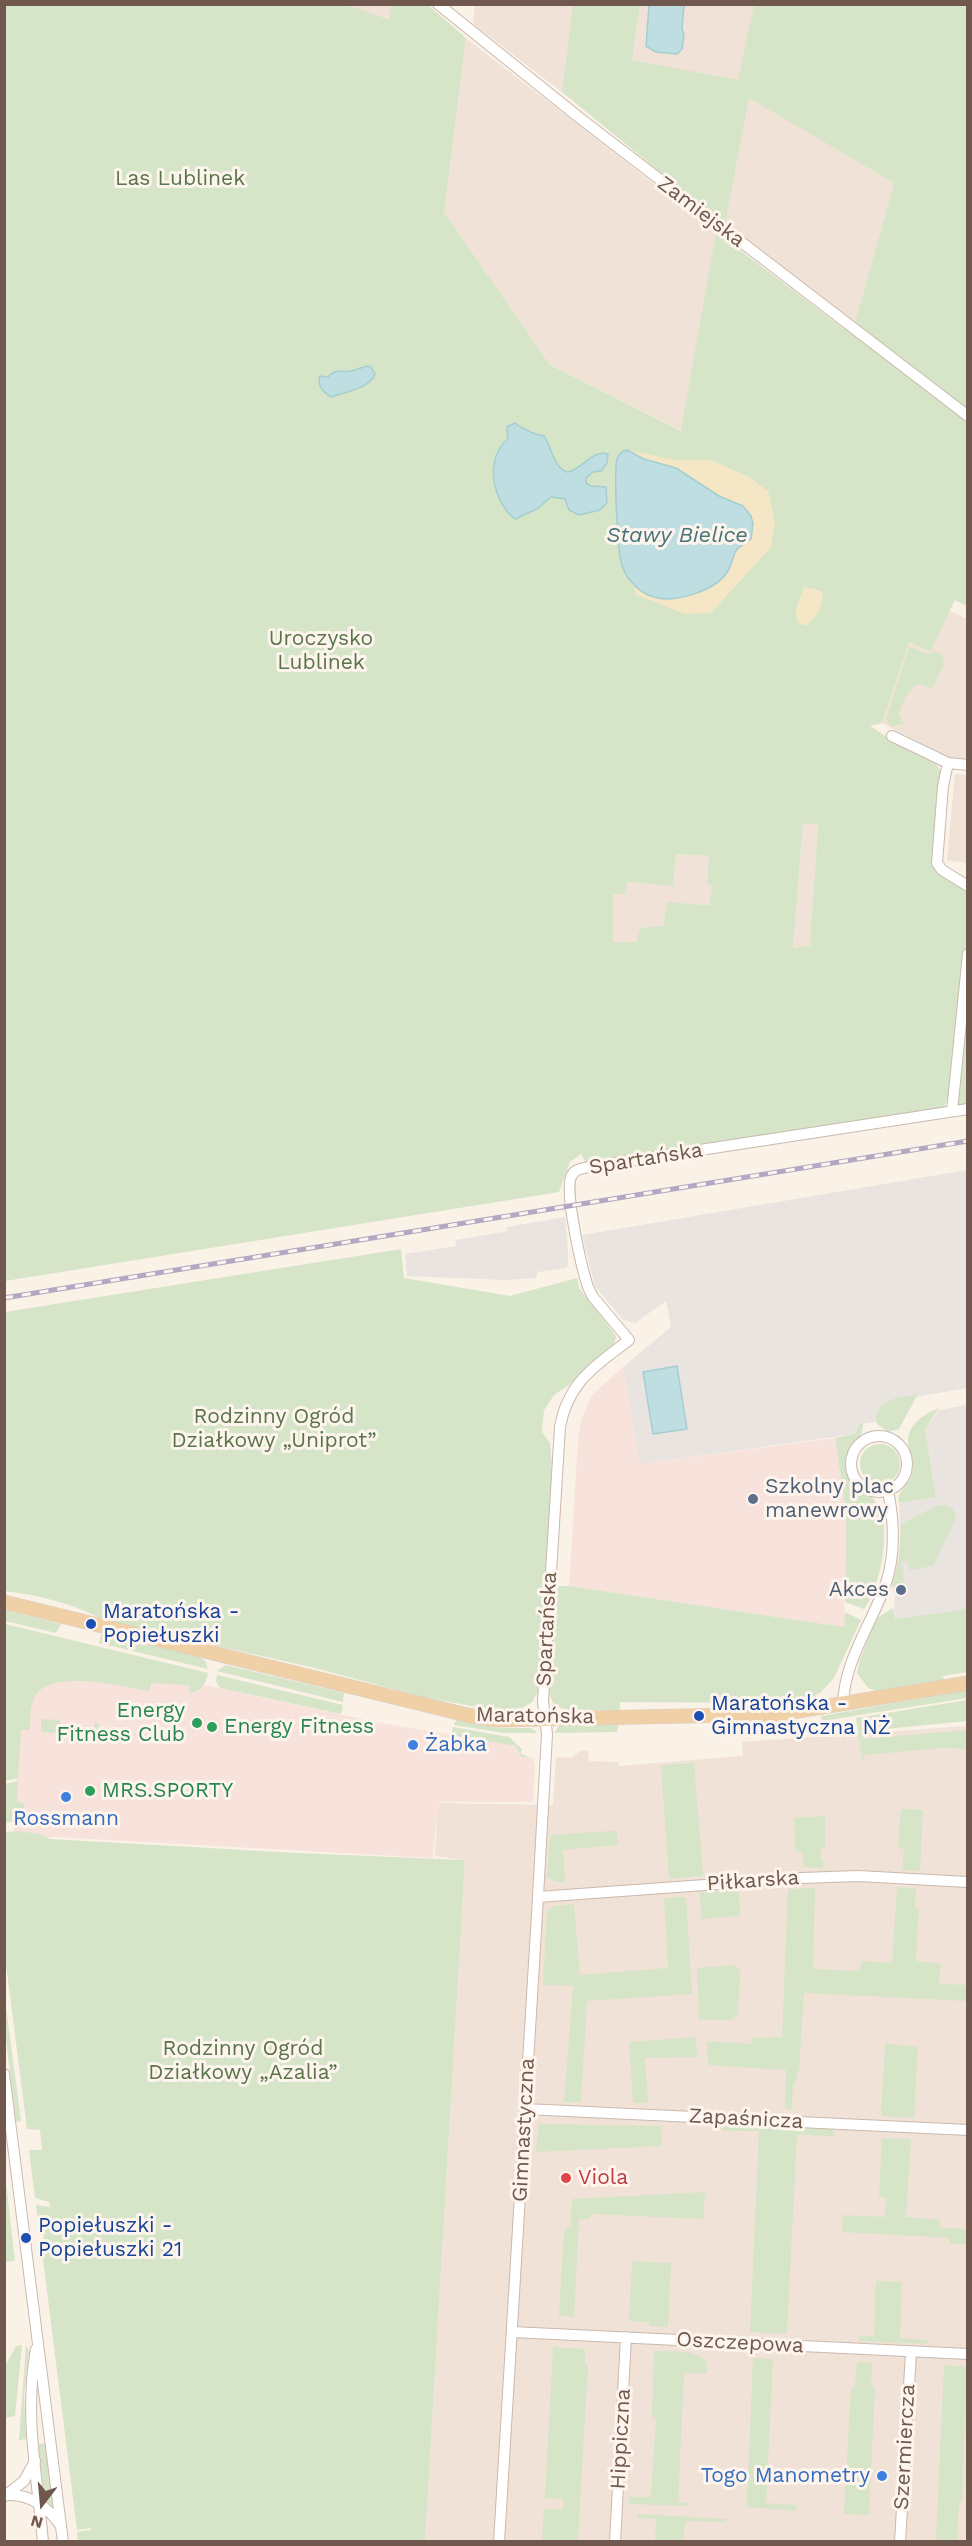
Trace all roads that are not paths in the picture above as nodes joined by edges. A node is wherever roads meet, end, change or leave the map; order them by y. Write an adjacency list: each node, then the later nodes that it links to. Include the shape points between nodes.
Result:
1 (438, 4): 2 (street, Zamiejska, via 636,162)
2 (968, 416)
3 (892, 736): 4 (street)
4 (948, 763): 5 (street); 6 (street, via 937,862 942,870)
5 (968, 765)
6 (968, 886)
7 (968, 954): 9 (street)
8 (968, 1108): 9 (street, Spartańska)
9 (952, 1111): 13 (street, Spartańska, via 584,1168 572,1174 571,1205 587,1284 629,1340 577,1384 562,1415)
10 (888, 1490): 10 (street, via 906,1472 905,1453 892,1439 873,1437 858,1446 852,1471 869,1490); 14 (street, via 893,1539 889,1573 848,1670)
11 (4, 1602): 15 (main road, Maratońska, via 467,1715 497,1720)
12 (968, 1683): 14 (main road, Maratońska)
13 (543, 1702): 15 (street, Gimnastyczna)
14 (843, 1705): 15 (main road, Maratońska, via 765,1715)
15 (545, 1718): 17 (street, Gimnastyczna)
16 (968, 1882): 17 (street, Piłkarska, via 858,1876)
17 (538, 1897): 19 (street, Gimnastyczna)
18 (4, 2074): 22 (street)
19 (525, 2109): 20 (street, Zapaśnicza); 21 (street, Gimnastyczna)
20 (968, 2130)
21 (512, 2332): 23 (street, Oszczepowa); 32 (street, Gimnastyczna)
22 (38, 2337): 26 (street, via 29,2407); 29 (street)
23 (626, 2337): 24 (street, Oszczepowa); 33 (street, Hippiczna)
24 (911, 2352): 25 (street, Oszczepowa); 34 (street, Szermiercza)
25 (968, 2354)
26 (35, 2461): 27 (street, via 24,2481); 28 (street)
27 (6, 2496): 28 (street)
28 (39, 2503): 29 (street); 30 (street)
29 (62, 2528): 31 (street)
30 (43, 2541)
31 (63, 2541)
32 (499, 2541)
33 (615, 2541)
34 (900, 2541)

